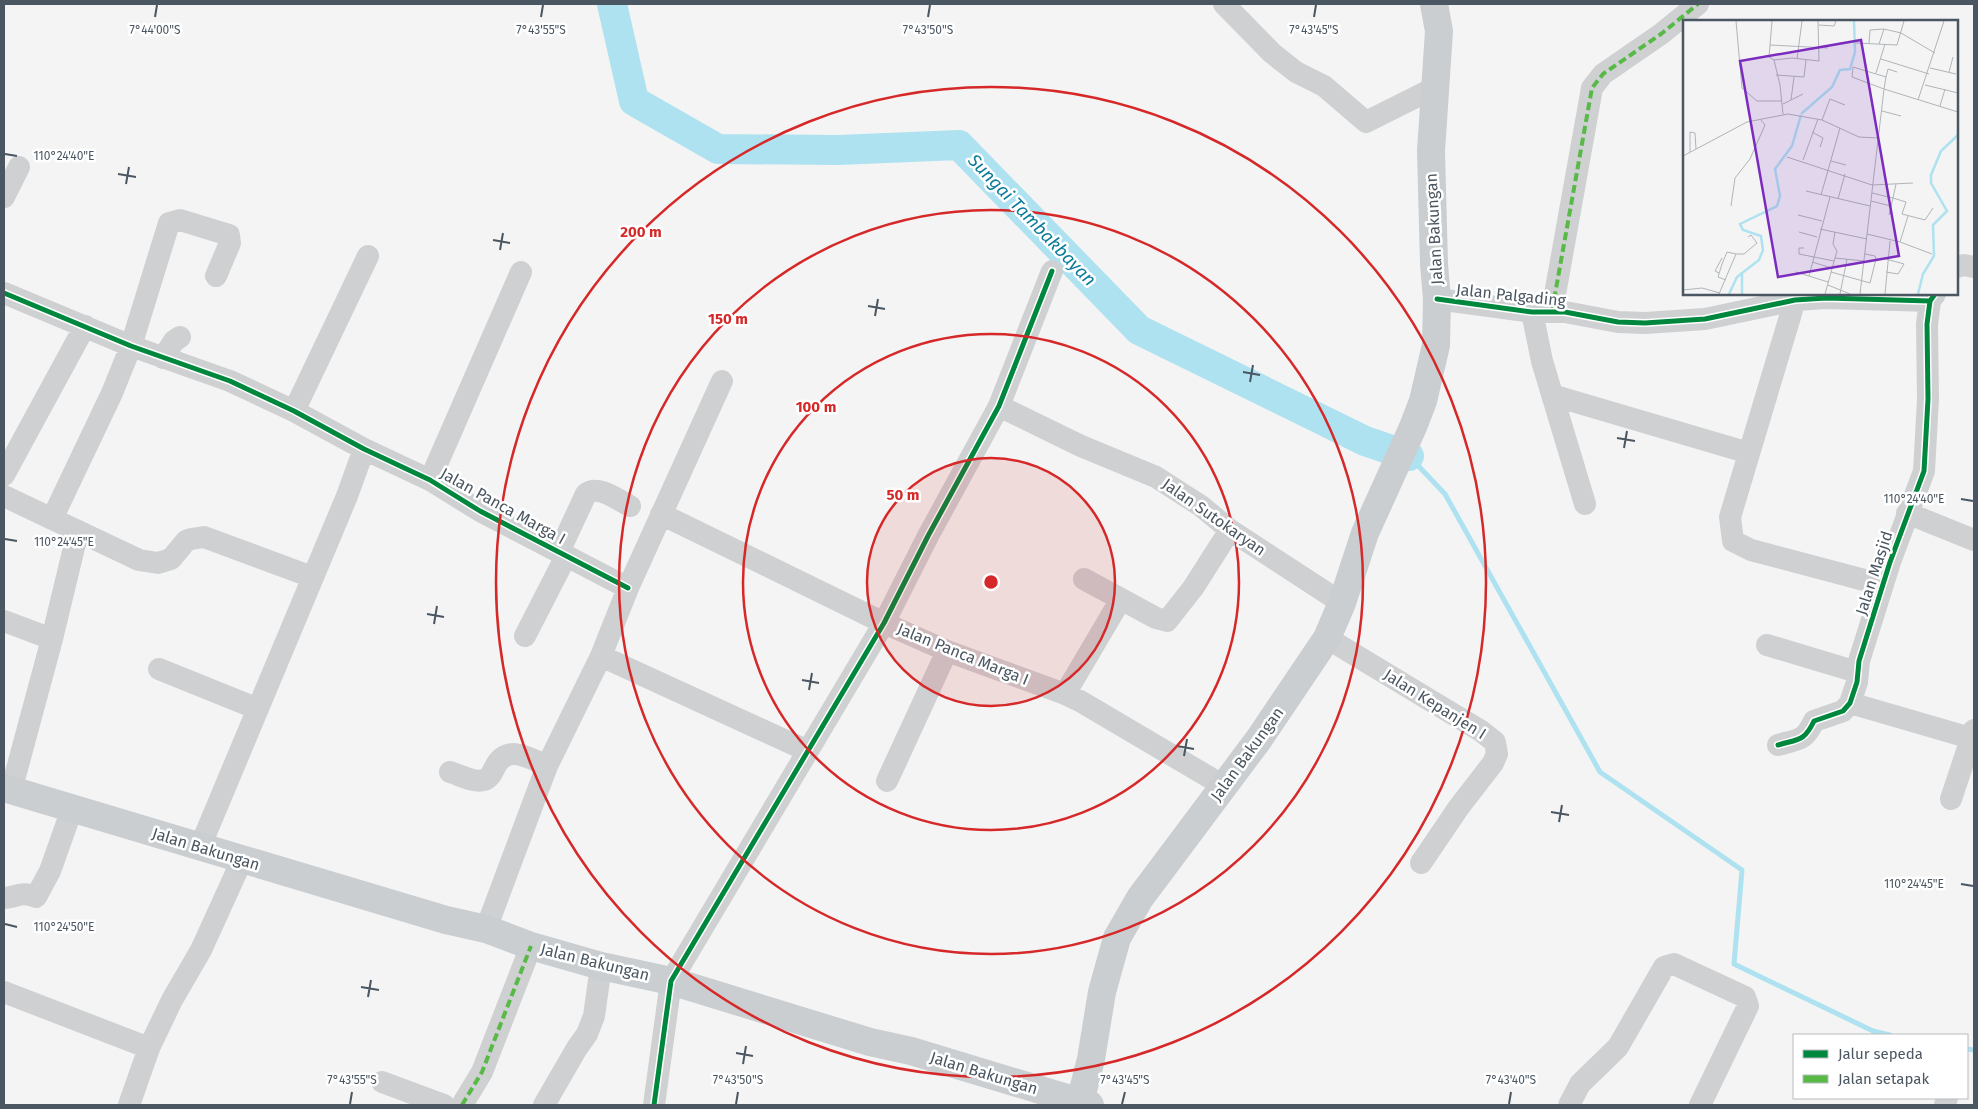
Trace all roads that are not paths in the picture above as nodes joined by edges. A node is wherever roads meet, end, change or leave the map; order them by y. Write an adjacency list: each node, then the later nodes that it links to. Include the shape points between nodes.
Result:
1 (1224, 4): 4 (street, via 1272,53 1296,72 1324,86 1366,122)
2 (1434, 4): 4 (main road, Jalan Bakungan, via 1439,31)
3 (1698, 4): 17 (street, via 1603,74 1592,88)
4 (1436, 87): 15 (main road, Jalan Bakungan, via 1431,151)
5 (19, 167): 6 (street)
6 (4, 197)
7 (368, 256): 25 (street)
8 (1958, 266): 9 (street)
9 (1974, 267)
10 (1052, 271): 24 (street)
11 (521, 272): 29 (street)
12 (216, 276): 20 (street, via 230,243 229,235 180,220 171,221)
13 (4, 293): 18 (street, Jalan Panca Marga I)
14 (1932, 297): 16 (street, Jalan Palgading); 33 (street, Jalan Masjid, via 1927,324 1928,416 1924,471)
15 (1438, 299): 17 (street, Jalan Palgading); 45 (main road, Jalan Bakungan, via 1436,345 1423,401 1365,532)
16 (1795, 300): 17 (street, Jalan Palgading, via 1706,320 1645,323 1618,322 1566,312); 27 (street)
17 (1542, 312): 23 (street, via 1542,361)
18 (85, 326): 20 (street, Jalan Panca Marga I); 28 (street)
19 (180, 337): 21 (street, via 174,340)
20 (131, 346): 21 (street, Jalan Panca Marga I); 35 (street)
21 (163, 358): 25 (street, Jalan Panca Marga I, via 230,381)
22 (722, 380): 34 (street)
23 (1552, 395): 27 (street); 31 (street)
24 (999, 406): 36 (street, Jalan Sutokaryan, via 1081,446 1156,477 1201,506); 47 (street)
25 (294, 411): 26 (street, Jalan Panca Marga I)
26 (364, 449): 29 (street, Jalan Panca Marga I); 40 (street)
27 (1750, 453): 42 (street, via 1730,518 1733,541 1751,550)
28 (4, 475)
29 (430, 480): 39 (street, Jalan Panca Marga I, via 480,511)
30 (4, 496): 35 (street)
31 (1585, 504)
32 (630, 506): 39 (street, via 601,491 590,491)
33 (1907, 513): 38 (street); 42 (street, Jalan Masjid)
34 (661, 514): 43 (street); 47 (street, Jalan Panca Marga I)
35 (52, 519): 37 (street)
36 (1230, 530): 44 (street, via 1193,588 1167,621); 45 (street, Jalan Sutokaryan)
37 (78, 531): 40 (street, via 139,560 153,562 171,559 191,538 204,538); 50 (street)
38 (1974, 540)
39 (563, 554): 43 (street, Jalan Panca Marga I); 48 (street)
40 (312, 577): 58 (street)
41 (1084, 579): 44 (street)
42 (1883, 585): 55 (street, Jalan Masjid)
43 (628, 588): 53 (street)
44 (1121, 599): 56 (street)
45 (1342, 602): 49 (main road, Jalan Bakungan)
46 (4, 621): 50 (street)
47 (884, 623): 52 (street, Jalan Panca Marga I); 61 (street)
48 (525, 636)
49 (1327, 638): 65 (main road, Jalan Bakungan); 71 (street, Jalan Kepanjen I, via 1495,742 1493,763)
50 (52, 639): 66 (street)
51 (1767, 645): 55 (street)
52 (947, 651): 56 (street, Jalan Panca Marga I); 64 (street)
53 (601, 656): 61 (street); 62 (street)
54 (159, 669): 58 (street)
55 (1857, 672): 57 (street, Jalan Masjid, via 1858,682)
56 (1065, 694): 65 (street, Jalan Panca Marga I)
57 (1850, 703): 59 (street); 60 (street, via 1843,711 1814,722 1803,738)
58 (258, 709): 69 (street)
59 (1974, 736): 67 (street)
60 (1778, 746)
61 (808, 751): 76 (street)
62 (547, 766): 63 (street, via 519,754 508,754 484,780); 73 (street)
63 (450, 772)
64 (887, 781)
65 (1224, 786): 80 (main road, Jalan Bakungan, via 1140,898 1116,938 1102,992)
66 (7, 790): 68 (main road, Jalan Bakungan)
67 (1951, 799)
68 (72, 809): 69 (main road, Jalan Bakungan); 72 (street, via 50,871 36,897 22,893)
69 (200, 847): 70 (main road, Jalan Bakungan)
70 (242, 860): 73 (main road, Jalan Bakungan); 78 (street, via 201,950)
71 (1421, 863)
72 (4, 898)
73 (486, 929): 74 (main road, Jalan Bakungan)
74 (531, 946): 75 (main road, Jalan Bakungan); 83 (street, via 482,1072)
75 (601, 966): 76 (main road, Jalan Bakungan); 84 (street, via 594,1016 587,1034)
76 (671, 981): 80 (main road, Jalan Bakungan); 85 (street)
77 (4, 992): 78 (street)
78 (149, 1048): 81 (street)
79 (382, 1082): 82 (street)
80 (1085, 1104)
81 (129, 1105)
82 (444, 1105)
83 (462, 1105)
84 (544, 1105)
85 (654, 1105)
86 (1569, 1105): 87 (street, via 1580,1084 1618,1047 1664,967 1669,964 1680,966 1745,997 1748,1006)
87 (1700, 1105)

